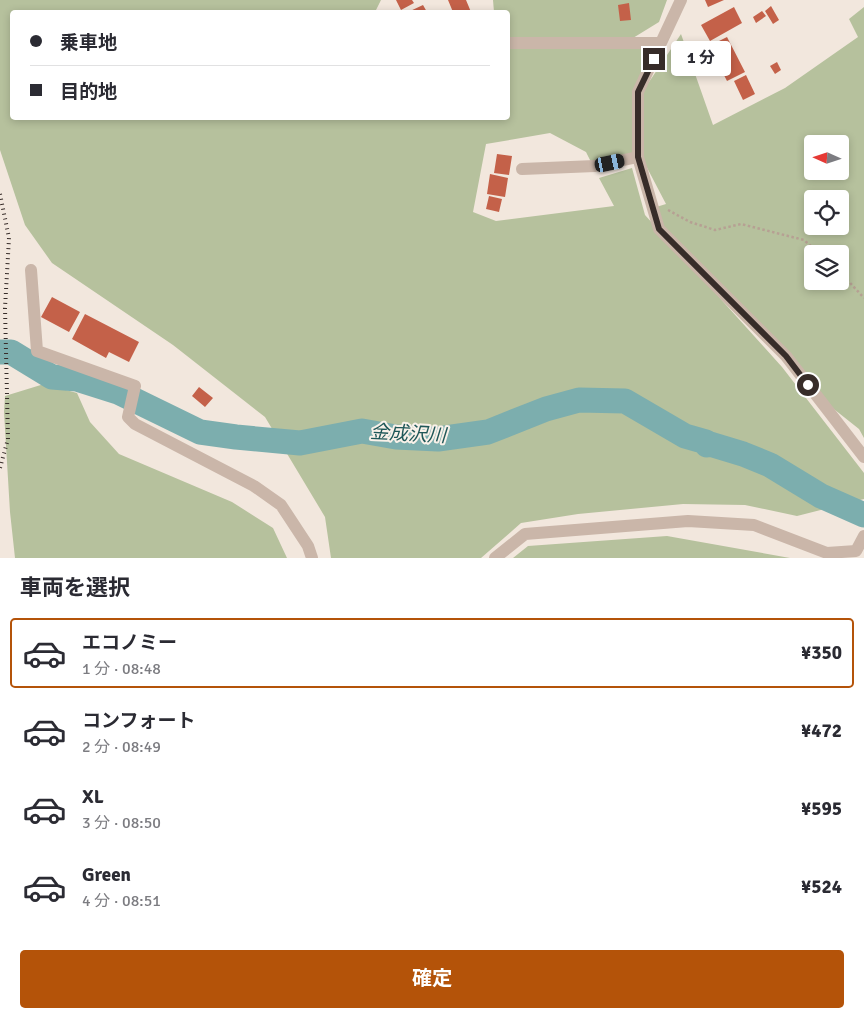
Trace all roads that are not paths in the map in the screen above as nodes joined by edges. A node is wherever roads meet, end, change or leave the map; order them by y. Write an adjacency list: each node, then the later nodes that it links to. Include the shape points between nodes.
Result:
1 (681, 0): 3 (street)
2 (510, 43): 3 (street)
3 (661, 43): 4 (street, via 638,92)
4 (638, 157): 5 (street, via 595,166); 7 (street, via 659,229 786,356)
5 (522, 169)
6 (31, 270): 9 (street, via 37,351 135,386 128,417 135,424 254,486 281,505 308,546)
7 (864, 457)
8 (864, 536): 10 (street, via 856,551 827,553 754,525 688,521 525,534)
9 (312, 558)
10 (495, 558)

